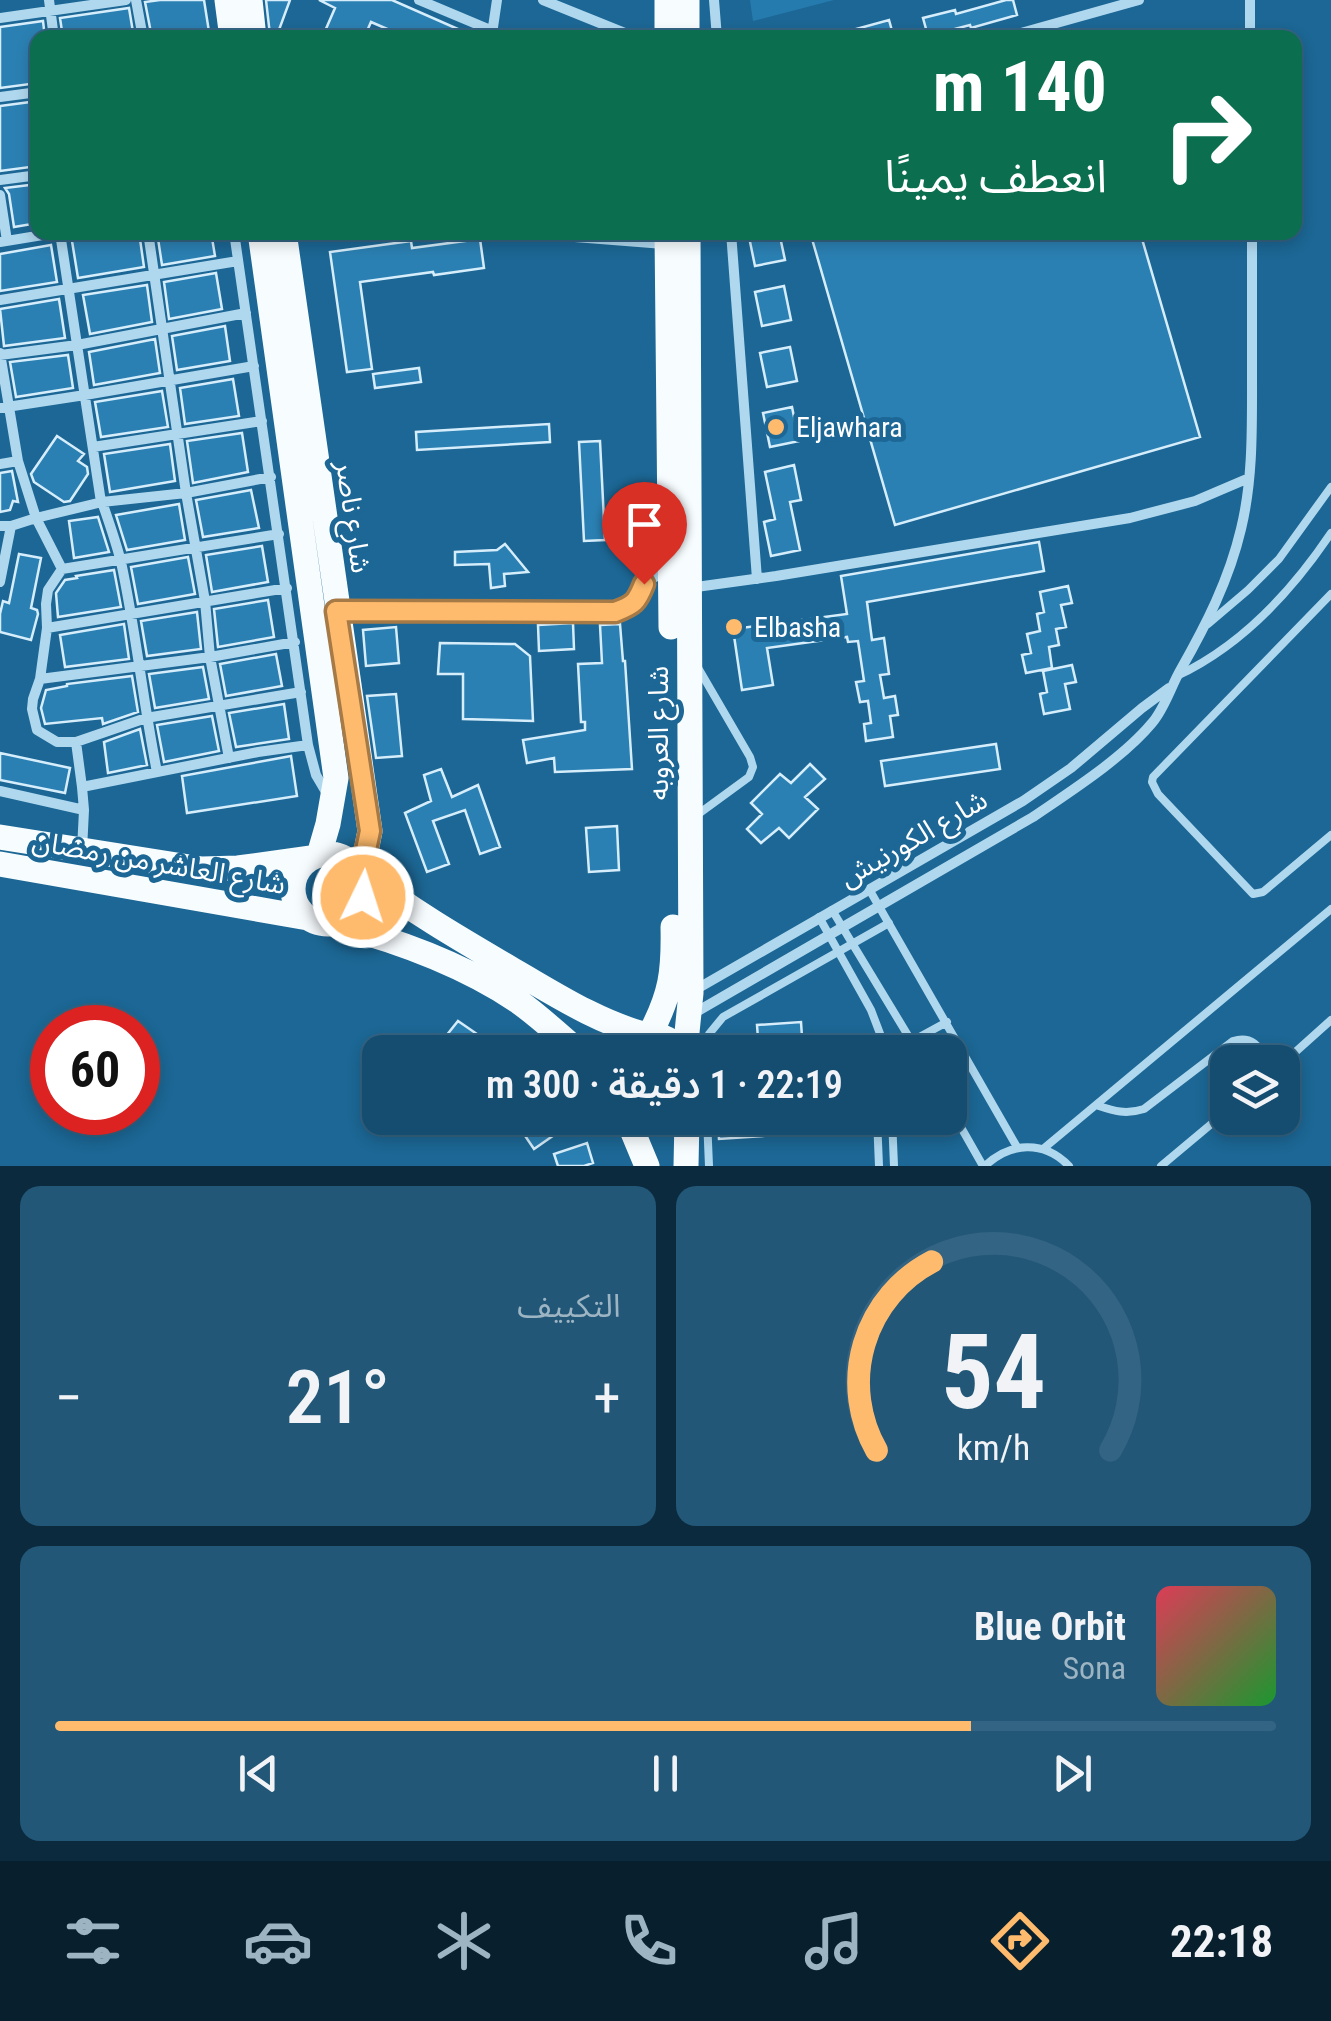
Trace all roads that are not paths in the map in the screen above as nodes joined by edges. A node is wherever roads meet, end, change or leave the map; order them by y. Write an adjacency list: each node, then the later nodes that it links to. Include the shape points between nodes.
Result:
1 (126, 0): 13 (street)
2 (136, 0): 16 (street)
3 (227, 0): 17 (main road)
4 (250, 0): 18 (main road)
5 (419, 0): 19 (street)
6 (498, 0): 20 (street)
7 (544, 0): 21 (street)
8 (667, 0): 22 (main road)
9 (687, 0): 23 (main road)
10 (714, 0): 24 (street)
11 (1139, 0): 25 (street)
12 (1250, 0): 26 (street)
13 (49, 5): 14 (street); 15 (street)
14 (0, 18)
15 (53, 30)
16 (142, 30)
17 (231, 30)
18 (253, 30)
19 (483, 30)
20 (493, 30)
21 (617, 30)
22 (676, 30)
23 (678, 30)
24 (716, 30)
25 (1032, 30)
26 (1250, 30)
27 (30, 93): 28 (street)
28 (0, 97)
29 (30, 176): 30 (street)
30 (0, 180)
31 (0, 195): 41 (street)
32 (30, 237): 41 (street)
33 (61, 240): 44 (street)
34 (149, 240): 43 (street)
35 (235, 240): 42 (street)
36 (261, 240): 66 (main road, شارع ناصر)
37 (284, 240): 66 (main road, شارع ناصر)
38 (678, 240): 72 (main road, شارع العروبه)
39 (732, 240): 71 (street)
40 (1252, 240): 60 (street, شارع الكورنيش)
41 (4, 241)
42 (238, 261): 43 (street); 46 (street)
43 (153, 275): 44 (street); 47 (street)
44 (68, 289): 45 (street); 48 (street)
45 (0, 300)
46 (246, 314): 47 (street); 50 (street)
47 (161, 328): 48 (street); 51 (street)
48 (77, 345): 49 (street); 52 (street)
49 (0, 355): 53 (street)
50 (254, 366): 51 (street); 54 (street)
51 (169, 380): 52 (street); 55 (street)
52 (85, 396): 53 (street); 56 (street)
53 (4, 407): 57 (street)
54 (262, 421): 55 (street); 59 (street)
55 (178, 435): 56 (street); 62 (street)
56 (93, 447): 63 (street)
57 (18, 461): 58 (street); 64 (street)
58 (0, 464)
59 (270, 477): 62 (street); 66 (street)
60 (1249, 478): 71 (street, via 1130,518); 79 (street, شارع الكورنيش, via 1227,576)
61 (1331, 487): 79 (lane, via 1265,574)
62 (186, 493): 63 (street); 68 (street)
63 (102, 502): 64 (street); 69 (street)
64 (36, 518): 65 (street); 70 (street)
65 (5, 526): 73 (street)
66 (302, 532): 68 (street); 74 (street); 78 (main road, شارع ناصر)
67 (1331, 532): 84 (lane, via 1277,601 1228,646)
68 (197, 549): 69 (street); 76 (street)
69 (120, 561): 70 (street); 77 (street)
70 (62, 570): 80 (street, via 48,590)
71 (757, 579): 72 (street)
72 (679, 580): 78 (street, via 655,576 632,606 615,612); 81 (main road, شارع العروبه); 118 (main road, شارع العروبه, via 674,945)
73 (0, 582)
74 (287, 588): 76 (street); 78 (street)
75 (1331, 594): 99 (lane, via 1152,782 1253,894)
76 (205, 601): 77 (street); 82 (street)
77 (130, 614): 80 (street); 83 (street)
78 (309, 624): 82 (street); 87 (street); 96 (main road, شارع ناصر, via 336,778); 104 (main road, شارع ناصر, via 370,831)
79 (1205, 627): 84 (street, شارع الكورنيش)
80 (46, 628): 85 (street)
81 (688, 651): 98 (main road, شارع العروبه); 98 (lane, via 752,767 749,777)
82 (210, 657): 83 (street); 88 (street)
83 (140, 666): 85 (street); 89 (street)
84 (1176, 676): 86 (street, شارع الكورنيش)
85 (40, 679): 90 (street, via 32,709 37,730 57,742)
86 (1170, 688): 105 (street, شارع الكورنيش, via 1023,801); 106 (street, شارع الكورنيش, via 1151,724 1083,783)
87 (301, 692): 88 (street); 91 (street)
88 (220, 705): 89 (street); 92 (street)
89 (146, 718): 90 (street); 93 (street)
90 (76, 742): 94 (street)
91 (308, 745): 92 (street); 96 (street)
92 (229, 758): 93 (street)
93 (157, 772): 94 (street)
94 (82, 787): 97 (street)
95 (0, 791): 97 (street)
96 (332, 803): 102 (main road, شارع ناصر)
97 (84, 810): 101 (street)
98 (689, 820): 117 (main road, شارع العروبه)
99 (1331, 835)
100 (0, 837): 101 (main road, شارع العاشر من رمضان)
101 (82, 850): 102 (main road, شارع العاشر من رمضان, via 202,870)
102 (315, 856): 104 (main road, via 333,854); 109 (main road, via 293,882 298,908)
103 (0, 864): 109 (main road, شارع العاشر من رمضان)
104 (357, 868): 112 (main road, via 363,897 357,910); 121 (main road, via 414,911 580,1009)
105 (869, 889): 106 (lane); 108 (street, شارع الكورنيش)
106 (878, 905): 111 (lane); 113 (street, شارع الكورنيش)
107 (1331, 909): 134 (lane)
108 (832, 910): 110 (street, شارع الكورنيش); 113 (lane)
109 (308, 918): 112 (main road)
110 (819, 918): 114 (lane); 117 (street, شارع الكورنيش)
111 (889, 923): 115 (lane); 120 (lane)
112 (334, 924): 122 (main road, via 446,961 517,1001)
113 (842, 926): 114 (street, شارع الكورنيش); 115 (lane)
114 (828, 935): 116 (lane); 117 (street, شارع الكورنيش)
115 (853, 944): 116 (lane); 128 (lane)
116 (838, 952): 126 (lane, via 723,1018); 127 (lane)
117 (690, 1005): 118 (street, شارع الكورنيش); 125 (main road, شارع العروبه)
118 (664, 1006): 121 (main road, شارع العروبه)
119 (1331, 1020): 132 (lane)
120 (946, 1022): 129 (lane); 142 (lane)
121 (647, 1034): 123 (main road); 124 (main road)
122 (558, 1035)
123 (644, 1035)
124 (651, 1035)
125 (686, 1035)
126 (708, 1035)
127 (879, 1035)
128 (908, 1035)
129 (924, 1035)
130 (1226, 1045): 131 (lane, via 1240,1039)
131 (1258, 1045)
132 (1300, 1048)
133 (1210, 1057): 134 (lane, via 1144,1109 1116,1112)
134 (1096, 1105): 143 (lane)
135 (1210, 1125): 151 (lane)
136 (634, 1135): 144 (main road)
137 (694, 1135): 145 (main road)
138 (700, 1135): 146 (lane)
139 (878, 1135): 147 (lane)
140 (893, 1135): 148 (lane)
141 (966, 1135): 149 (lane)
142 (1017, 1147): 143 (lane); 149 (lane)
143 (1044, 1149): 150 (lane)
144 (647, 1166)
145 (686, 1166)
146 (708, 1166)
147 (879, 1166)
148 (894, 1166)
149 (984, 1166)
150 (1069, 1166)
151 (1162, 1166)

